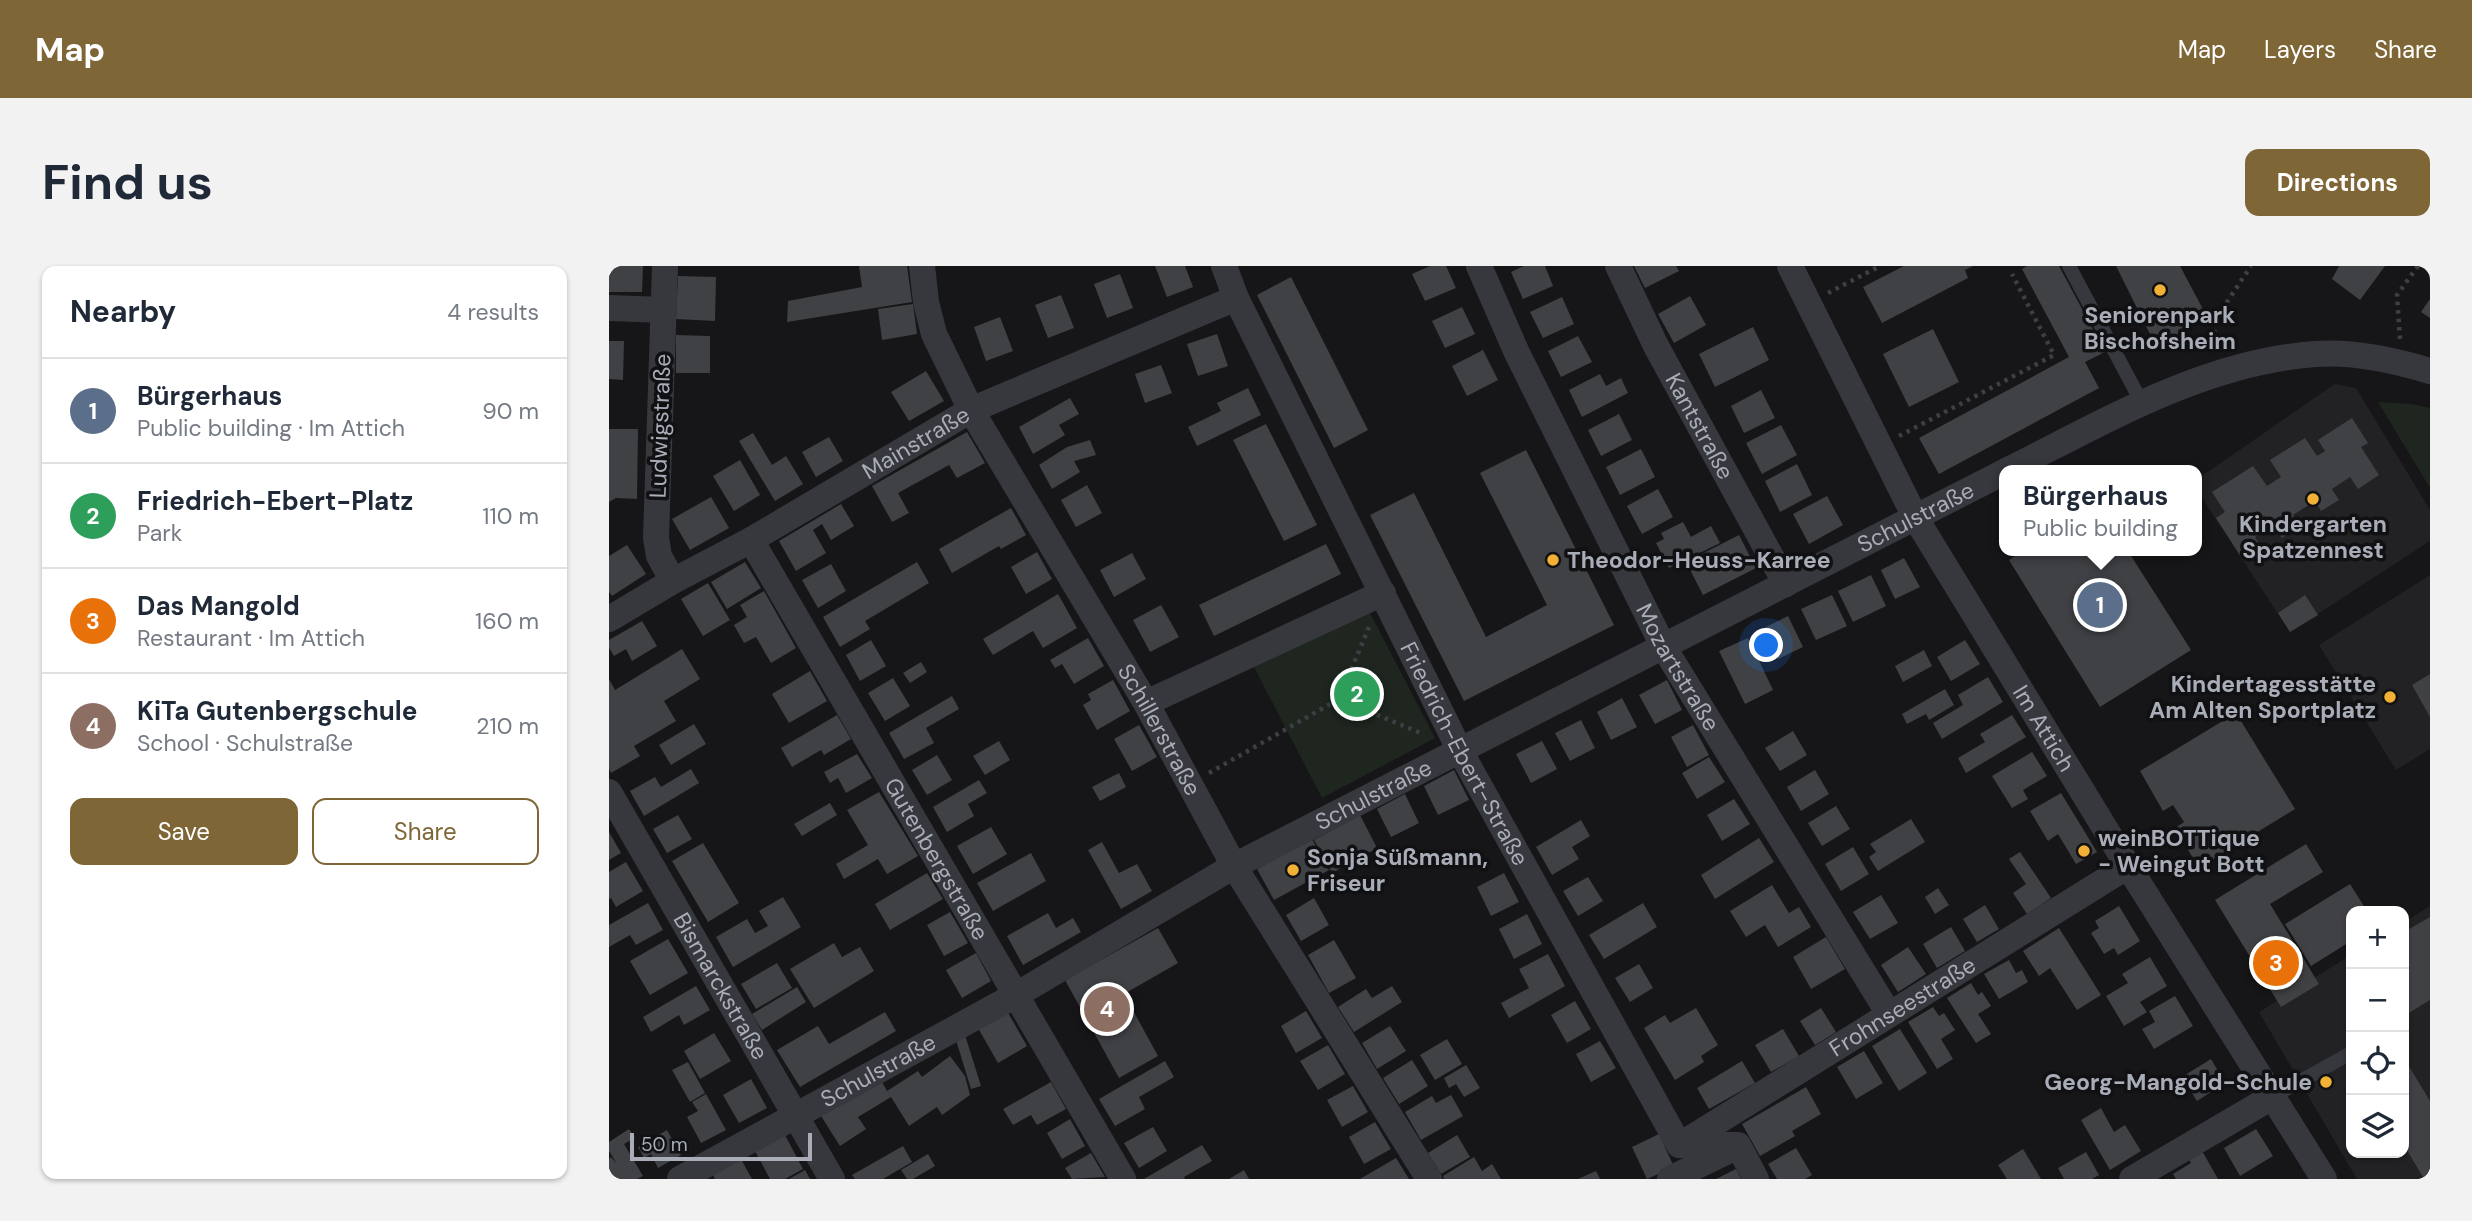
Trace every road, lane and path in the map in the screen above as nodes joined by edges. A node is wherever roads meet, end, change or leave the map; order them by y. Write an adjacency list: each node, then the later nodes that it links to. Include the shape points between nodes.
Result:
1 (665, 266): 15 (street, Ludwigstraße)
2 (922, 266): 20 (street, Schillerstraße, via 934,334)
3 (1224, 266): 12 (street, Friedrich-Ebert-Straße)
4 (1479, 266): 30 (street, Mozartstraße)
5 (1618, 266): 27 (street, Kantstraße, via 1656,346)
6 (1790, 266): 13 (street, Im Attich)
7 (1880, 266): 13 (path)
8 (2069, 266): 19 (lane)
9 (2251, 266): 18 (path, via 2215,320)
10 (2418, 266): 16 (path, via 2397,295)
11 (2012, 274): 21 (path, via 2054,355)
12 (1236, 298): 20 (street, Mainstraße); 28 (street, Friedrich-Ebert-Straße)
13 (1809, 304): 21 (street, Im Attich)
14 (609, 309): 15 (street)
15 (664, 310): 26 (street, Ludwigstraße, via 656,538 659,556)
16 (2401, 362): 17 (street, Schulstraße); 18 (street, Schulstraße, via 2316,354)
17 (2430, 370)
18 (2211, 376): 19 (street, Schulstraße)
19 (2142, 403): 22 (street, Schulstraße)
20 (971, 410): 25 (street, Mainstraße); 32 (street, Schillerstraße)
21 (1880, 446): 24 (street, Im Attich)
22 (2018, 465)
23 (1999, 475): 24 (street, Schulstraße)
24 (1915, 517): 27 (street, Schulstraße); 37 (street, Im Attich)
25 (751, 540): 26 (street, Mainstraße); 38 (street, Gutenbergstraße)
26 (673, 581): 29 (street, Mainstraße)
27 (1786, 584): 30 (street, Schulstraße)
28 (1383, 593): 31 (path); 32 (street); 33 (street, Friedrich-Ebert-Straße)
29 (609, 619)
30 (1663, 646): 33 (street, Schulstraße); 39 (street, Mozartstraße)
31 (1339, 699): 33 (path); 34 (path)
32 (1146, 703): 34 (street, Schillerstraße)
33 (1459, 749): 36 (street, Schulstraße); 43 (street, Friedrich-Ebert-Straße)
34 (1190, 784): 36 (street, Schillerstraße)
35 (609, 792): 42 (street, Bismarckstraße)
36 (1234, 866): 38 (street, Schulstraße); 48 (street, Schillerstraße)
37 (2128, 866): 39 (street, Frohnseestraße); 41 (street, Im Attich)
38 (1016, 995): 42 (street, Schulstraße); 47 (street, Gutenbergstraße)
39 (1889, 1014): 43 (street, Frohnseestraße)
40 (2346, 1056): 41 (lane)
41 (2272, 1097): 51 (street); 52 (street, Im Attich)
42 (795, 1115): 45 (street, Schulstraße); 46 (street, Bismarckstraße)
43 (1679, 1145): 44 (street)
44 (1738, 1145): 49 (street); 50 (street)
45 (680, 1179)
46 (832, 1179)
47 (1122, 1179)
48 (1429, 1179)
49 (1669, 1179)
50 (1756, 1179)
51 (2132, 1179)
52 (2324, 1179)

